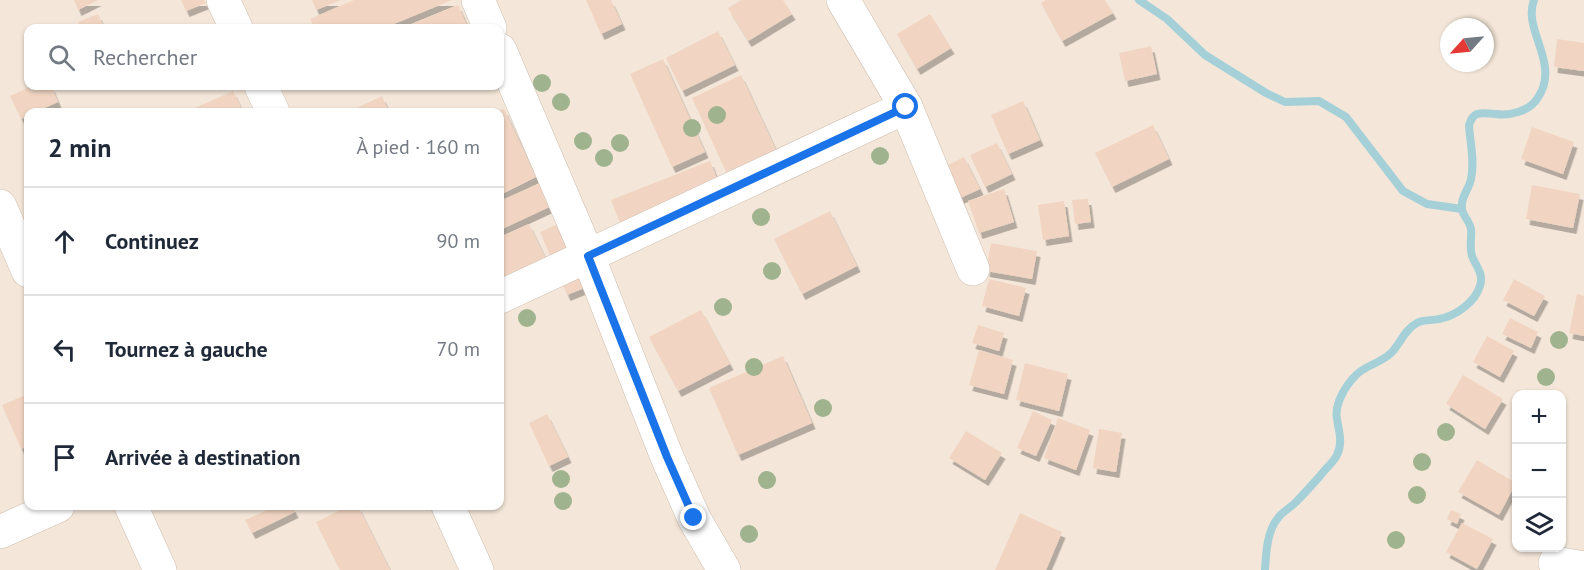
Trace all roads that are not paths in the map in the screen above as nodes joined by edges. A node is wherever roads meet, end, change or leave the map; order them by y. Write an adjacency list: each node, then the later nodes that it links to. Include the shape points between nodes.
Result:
1 (223, 0): 4 (street)
2 (478, 0): 5 (street)
3 (843, 0): 8 (street)
4 (234, 24)
5 (488, 24)
6 (504, 59): 11 (street)
7 (263, 90): 9 (street)
8 (906, 107): 11 (street); 13 (street)
9 (271, 108)
10 (0, 206): 12 (street)
11 (588, 256): 14 (street); 21 (street, via 667,457 694,518)
12 (24, 262)
13 (973, 269)
14 (504, 295)
15 (49, 510): 18 (street)
16 (133, 510): 19 (street)
17 (450, 510): 20 (street)
18 (0, 532)
19 (160, 570)
20 (477, 570)
21 (724, 570)

